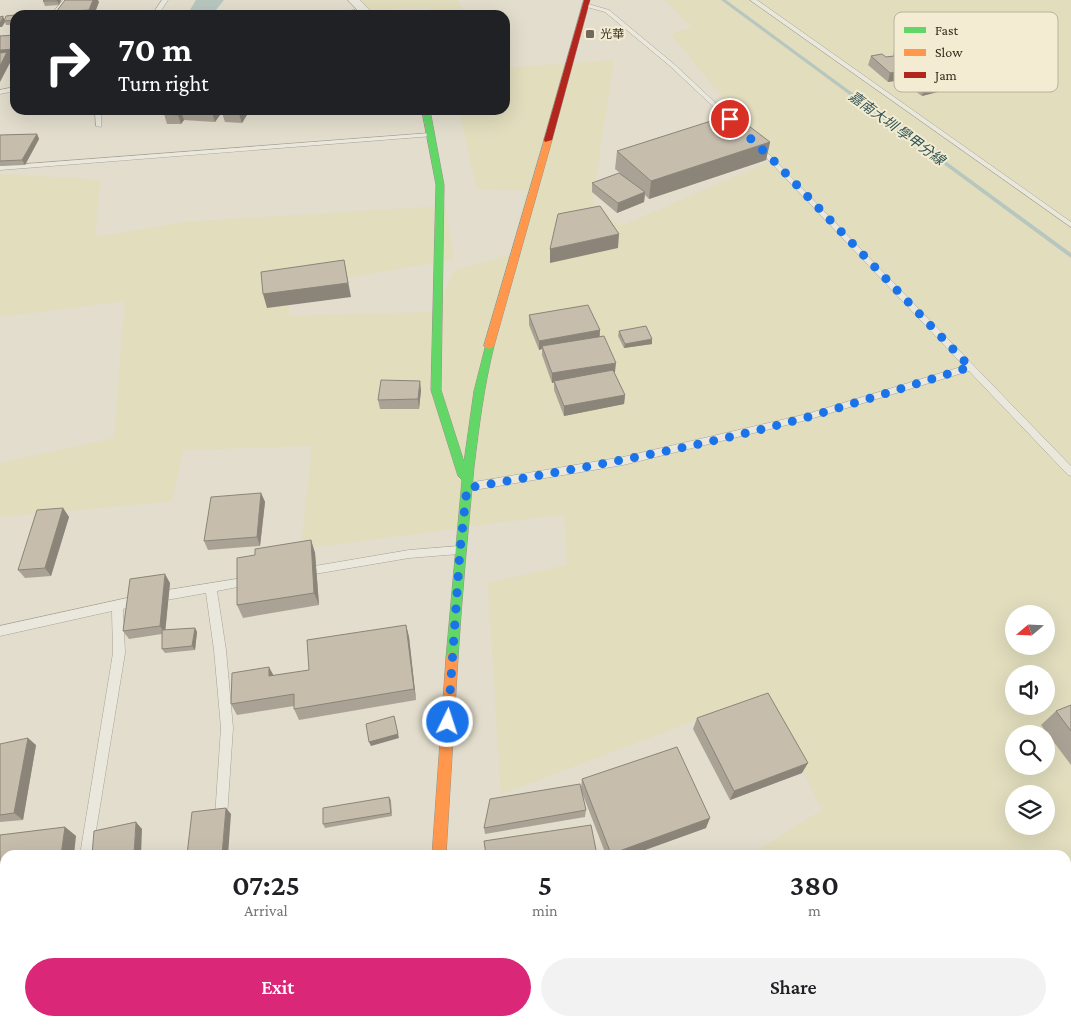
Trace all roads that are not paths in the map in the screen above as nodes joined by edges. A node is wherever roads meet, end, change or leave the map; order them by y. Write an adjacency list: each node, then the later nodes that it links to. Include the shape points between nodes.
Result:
1 (66, 0): 4 (lane)
2 (753, 0): 12 (lane)
3 (586, 2): 8 (lane, via 607,11 672,65); 15 (main road, via 481,375)
4 (58, 10)
5 (98, 115): 7 (lane)
6 (427, 115): 9 (main road)
7 (99, 126)
8 (744, 133)
9 (431, 135): 11 (lane); 15 (main road, via 440,185 436,390)
10 (752, 140): 13 (lane)
11 (0, 168)
12 (1071, 225)
13 (970, 367): 14 (lane); 15 (lane, via 807,417 623,461)
14 (1071, 472)
15 (467, 488): 16 (main road)
16 (460, 550): 17 (lane, via 409,554); 24 (main road)
17 (296, 573)
18 (258, 580): 19 (lane)
19 (211, 588): 20 (lane); 22 (lane, via 227,728)
20 (117, 605): 21 (lane); 23 (lane, via 119,653)
21 (0, 631)
22 (221, 817)
23 (87, 850)
24 (439, 850)

